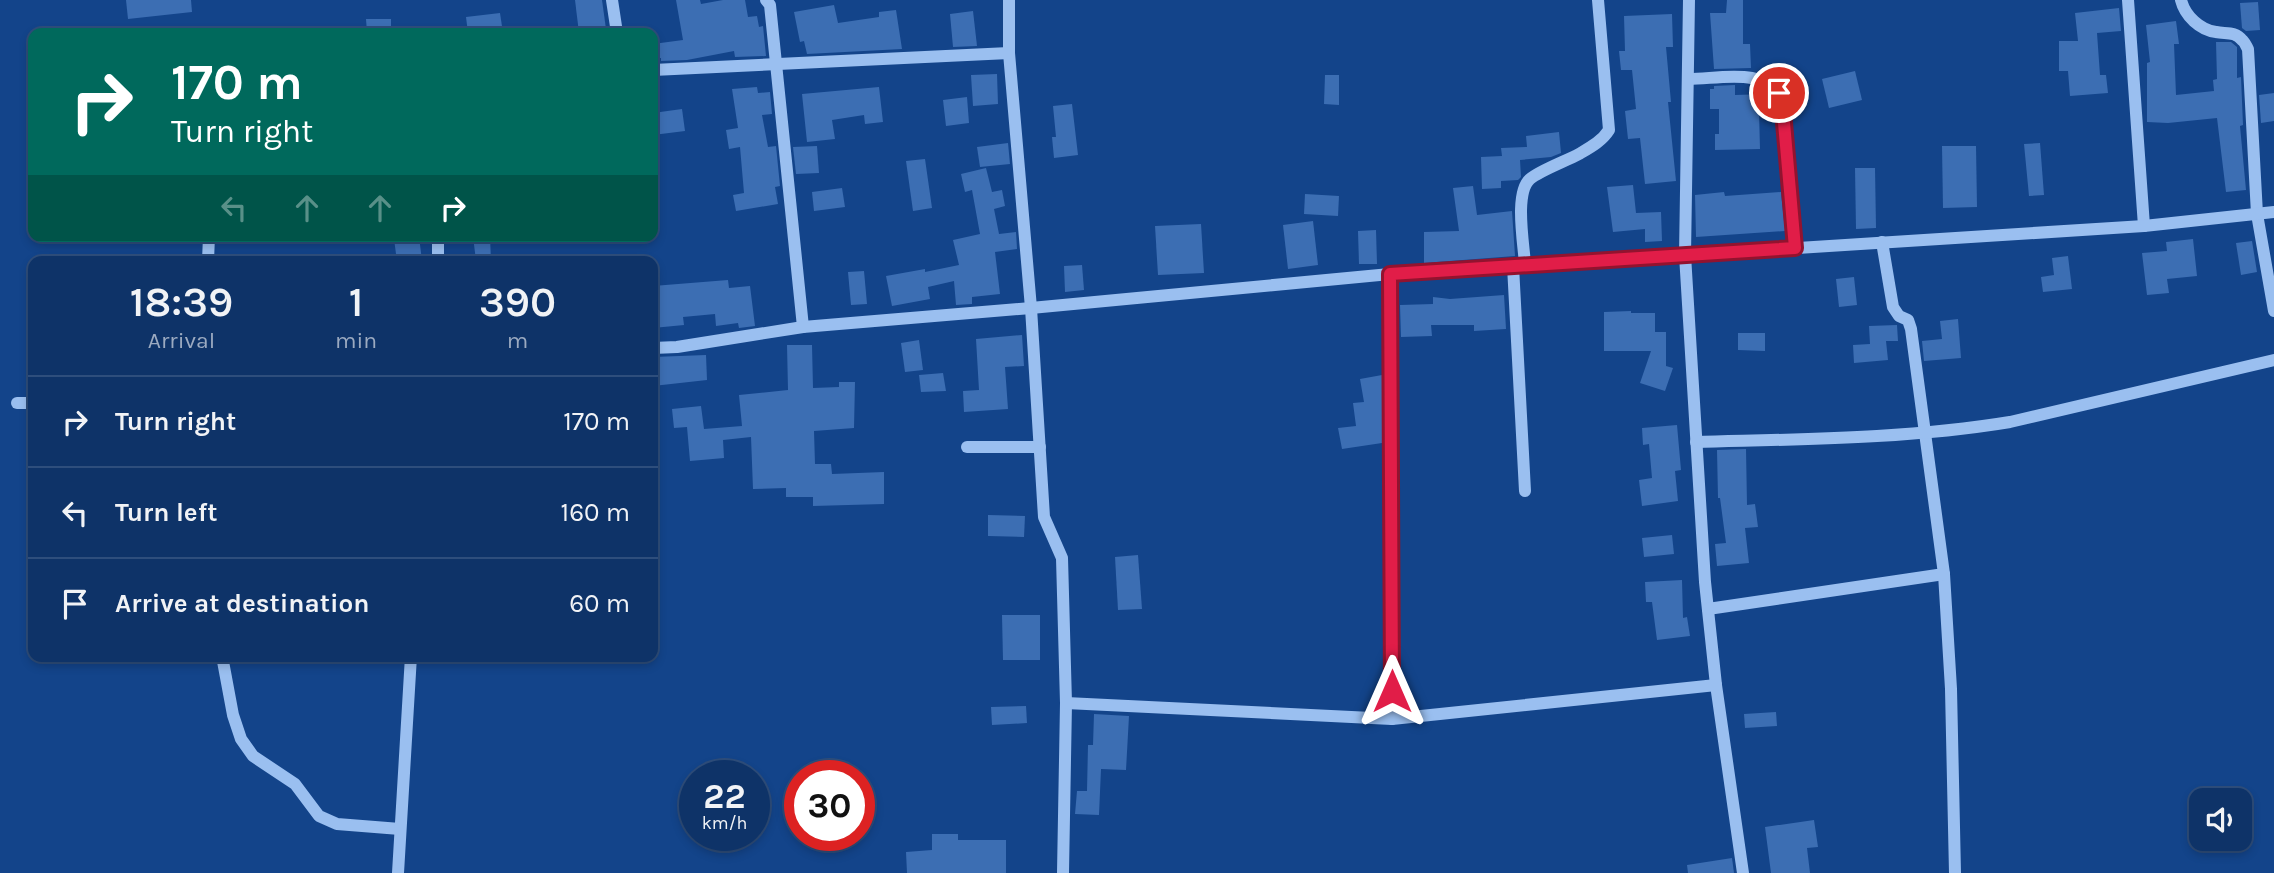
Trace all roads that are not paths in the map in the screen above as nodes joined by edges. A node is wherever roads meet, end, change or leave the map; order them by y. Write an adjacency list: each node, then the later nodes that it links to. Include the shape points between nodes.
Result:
1 (612, 0): 8 (street)
2 (765, 0): 10 (street, via 770,5)
3 (1009, 0): 9 (street)
4 (1598, 0): 19 (street, via 1609,130 1604,138 1528,180 1522,191)
5 (1689, 0): 12 (street)
6 (2128, 0): 15 (street)
7 (2181, 0): 14 (street, via 2200,28 2229,32 2248,49)
8 (616, 28)
9 (1009, 53): 10 (street); 21 (street)
10 (775, 64): 11 (street); 23 (street)
11 (658, 70)
12 (1689, 79): 17 (street, via 1754,78 1767,81 1779,93); 18 (street)
13 (2274, 212): 14 (street)
14 (2257, 214): 15 (street); 22 (street)
15 (2144, 226): 16 (street)
16 (1882, 242): 17 (street); 28 (street, via 1893,307 1911,329)
17 (1795, 248): 18 (street)
18 (1685, 255): 19 (street); 29 (street)
19 (1519, 265): 20 (street); 32 (street)
20 (1390, 274): 21 (street); 39 (street)
21 (1031, 308): 23 (street); 31 (street)
22 (2274, 311)
23 (803, 327): 24 (street)
24 (658, 348)
25 (2274, 360): 28 (street, via 2010,422)
26 (18, 403): 27 (street)
27 (28, 403)
28 (1926, 433): 29 (street); 33 (street)
29 (1696, 442): 34 (street)
30 (967, 447): 31 (street)
31 (1040, 447): 38 (street, via 1044,517 1062,558)
32 (1525, 491)
33 (1944, 574): 34 (street); 44 (street)
34 (1708, 609): 37 (street)
35 (223, 662): 40 (street, via 233,715 253,756 295,784 319,816 337,824)
36 (411, 662): 40 (street)
37 (1716, 685): 39 (street); 43 (street)
38 (1066, 703): 39 (street); 42 (street)
39 (1392, 719)
40 (401, 829): 41 (street)
41 (398, 873)
42 (1063, 873)
43 (1743, 873)
44 (1955, 873)

